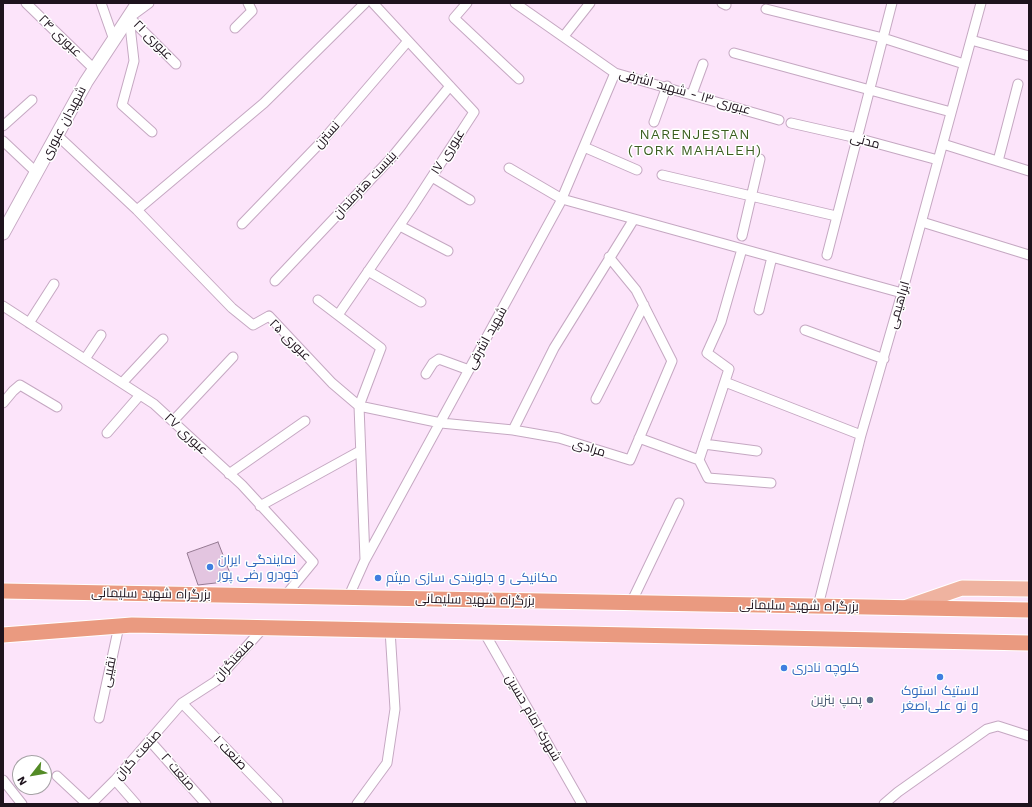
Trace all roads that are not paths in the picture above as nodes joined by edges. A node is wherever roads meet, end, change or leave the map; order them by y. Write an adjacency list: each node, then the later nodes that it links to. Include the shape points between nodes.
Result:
1 (26, 3): 26 (street, عبوری ۲۴)
2 (101, 3): 18 (street)
3 (138, 3): 14 (main road, شهیدان عبوری)
4 (149, 3): 14 (street, شهیدان عبوری)
5 (248, 3): 15 (street, via 252,11)
6 (365, 3): 58 (street, via 264,103)
7 (373, 3): 20 (street, عبوری ۱۷)
8 (467, 3): 28 (street, via 454,18)
9 (515, 3): 16 (street, عبوری ۱۳ - شهید اشرفی)
10 (590, 3): 16 (street)
11 (892, 3): 17 (street)
12 (979, 3): 19 (street, ابراهیمی)
13 (766, 9): 17 (street)
14 (130, 17): 18 (main road, شهیدان عبوری); 23 (street, عبوری ۲۱); 40 (street, via 134,61 122,105)
15 (235, 28)
16 (564, 36): 27 (street, عبوری ۱۳ - شهید اشرفی)
17 (883, 38): 25 (street); 32 (street)
18 (114, 40): 26 (main road, شهیدان عبوری)
19 (971, 40): 22 (street); 25 (street, ابراهیمی)
20 (408, 41): 30 (street, عبوری ۱۷); 62 (street, نسترن, via 323,140)
21 (734, 52): 32 (street)
22 (1029, 56)
23 (176, 64)
24 (703, 64): 33 (street)
25 (964, 64): 35 (street, ابراهیمی)
26 (94, 69): 41 (main road, شهیدان عبوری)
27 (615, 73): 31 (street, عبوری ۱۳ - شهید اشرفی); 45 (street, شهید اشرفی)
28 (519, 79)
29 (1018, 84): 48 (street)
30 (450, 86): 54 (street, عبوری ۱۷, via 474,112); 73 (street, بنبست هنرمندان, via 392,157)
31 (667, 86): 33 (street, عبوری ۱۳ - شهید اشرفی); 37 (street)
32 (869, 90): 35 (street); 42 (street)
33 (692, 94): 36 (street, عبوری ۱۳ - شهید اشرفی)
34 (32, 100): 39 (street)
35 (952, 112): 44 (street, ابراهیمی)
36 (779, 120)
37 (654, 122)
38 (791, 123): 42 (street, مدنی)
39 (3, 126)
40 (152, 132)
41 (58, 136): 52 (main road, شهیدان عبوری); 58 (street, عبوری ۲۵)
42 (857, 138): 47 (street, مدنی); 59 (street)
43 (3, 141): 52 (street)
44 (943, 144): 47 (street, ابراهیمی); 48 (street)
45 (584, 147): 50 (street); 56 (street, شهید اشرفی)
46 (760, 159): 55 (street)
47 (938, 160): 61 (street, ابراهیمی)
48 (998, 162): 51 (street)
49 (509, 168): 56 (street)
50 (637, 170)
51 (1029, 171)
52 (37, 173): 64 (main road, شهیدان عبوری)
53 (662, 175): 55 (street)
54 (432, 177): 57 (street); 63 (street, عبوری ۱۷)
55 (750, 197): 59 (street); 65 (street)
56 (562, 199): 60 (street); 89 (street, شهید اشرفی)
57 (470, 200)
58 (137, 210): 96 (street, عبوری ۲۵, via 232,308 253,325 269,316 332,383)
59 (836, 216): 68 (street)
60 (634, 219): 66 (street); 70 (street)
61 (922, 222): 69 (street); 75 (street, ابراهیمی)
62 (242, 224)
63 (400, 226): 67 (street); 72 (street, عبوری ۱۷)
64 (3, 233)
65 (742, 236)
66 (742, 249): 71 (street); 91 (street, via 721,322 707,353 729,369)
67 (448, 250)
68 (827, 255)
69 (1029, 256)
70 (609, 257): 78 (street, via 636,290); 101 (street, via 554,348)
71 (772, 257): 75 (street); 80 (street)
72 (368, 271): 77 (street); 81 (street, عبوری ۱۷)
73 (275, 281)
74 (54, 284): 82 (street)
75 (902, 293): 87 (street, ابراهیمی)
76 (318, 300): 81 (street)
77 (421, 302)
78 (644, 305): 94 (street); 104 (street, مرادی, via 672,361)
79 (3, 306): 82 (street, عبوری ۲۷)
80 (759, 310)
81 (338, 315): 96 (street, via 381,348)
82 (29, 323): 88 (street, عبوری ۲۷)
83 (806, 330): 87 (street)
84 (101, 335): 88 (street)
85 (163, 339): 92 (street)
86 (233, 358): 98 (street)
87 (884, 358): 103 (street, ابراهیمی)
88 (86, 360): 92 (street, عبوری ۲۷)
89 (469, 370): 90 (street, via 439,359 433,362); 100 (street, شهید اشرفی)
90 (426, 374)
91 (725, 382): 103 (street); 105 (street)
92 (122, 383): 93 (street, عبوری ۲۷)
93 (140, 395): 98 (street, عبوری ۲۷); 102 (street)
94 (596, 399)
95 (3, 403): 97 (street, via 20,385)
96 (358, 406): 100 (street, مرادی); 106 (street)
97 (57, 408)
98 (172, 421): 109 (street, عبوری ۲۷)
99 (305, 421): 109 (street)
100 (441, 423): 101 (street, مرادی); 113 (street, شهید اشرفی)
101 (513, 430): 104 (street, مرادی, via 558,438 630,460)
102 (107, 433)
103 (861, 435): 119 (street, ابراهیمی)
104 (639, 438): 108 (street)
105 (704, 444): 107 (street); 108 (street)
106 (360, 451): 112 (street); 113 (street)
107 (757, 451)
108 (700, 460): 110 (street, via 708,478)
109 (230, 474): 112 (street, عبوری ۲۷)
110 (771, 483)
111 (679, 503): 118 (street)
112 (260, 506): 116 (street, عبوری ۲۷, via 313,562)
113 (365, 560): 117 (street, شهید اشرفی)
114 (1029, 589): 120 (main road, via 962,588)
115 (3, 591): 116 (highway, بزرگراه شهید سلیمانی)
116 (285, 596): 117 (highway, بزرگراه شهید سلیمانی)
117 (348, 598): 118 (highway, بزرگراه شهید سلیمانی)
118 (631, 603): 119 (highway, بزرگراه شهید سلیمانی)
119 (818, 606): 120 (highway, بزرگراه شهید سلیمانی)
120 (905, 608): 121 (highway, بزرگراه شهید سلیمانی)
121 (1029, 610)
122 (126, 625): 124 (highway); 127 (highway); 131 (street, نقیبی)
123 (3, 627): 127 (highway)
124 (264, 627): 125 (highway); 130 (street, صنعتگران, via 216,681)
125 (390, 630): 126 (highway); 143 (street, via 395,709 387,763)
126 (484, 632): 129 (highway); 144 (street, شهرک امام حسین)
127 (28, 633): 128 (highway)
128 (3, 635)
129 (1029, 643)
130 (182, 703): 133 (street, صنعت گران); 137 (street, صنعت ۱)
131 (99, 718)
132 (1029, 736): 145 (street, via 998,726 987,729)
133 (150, 741): 136 (street, صنعت گران); 142 (street, صنعت ۲)
134 (57, 776): 139 (street)
135 (3, 780): 138 (street)
136 (115, 780): 140 (street, صنعت گران); 141 (street)
137 (277, 803)
138 (22, 804)
139 (87, 804)
140 (91, 804)
141 (136, 804)
142 (206, 804)
143 (357, 804)
144 (582, 804)
145 (884, 804)

